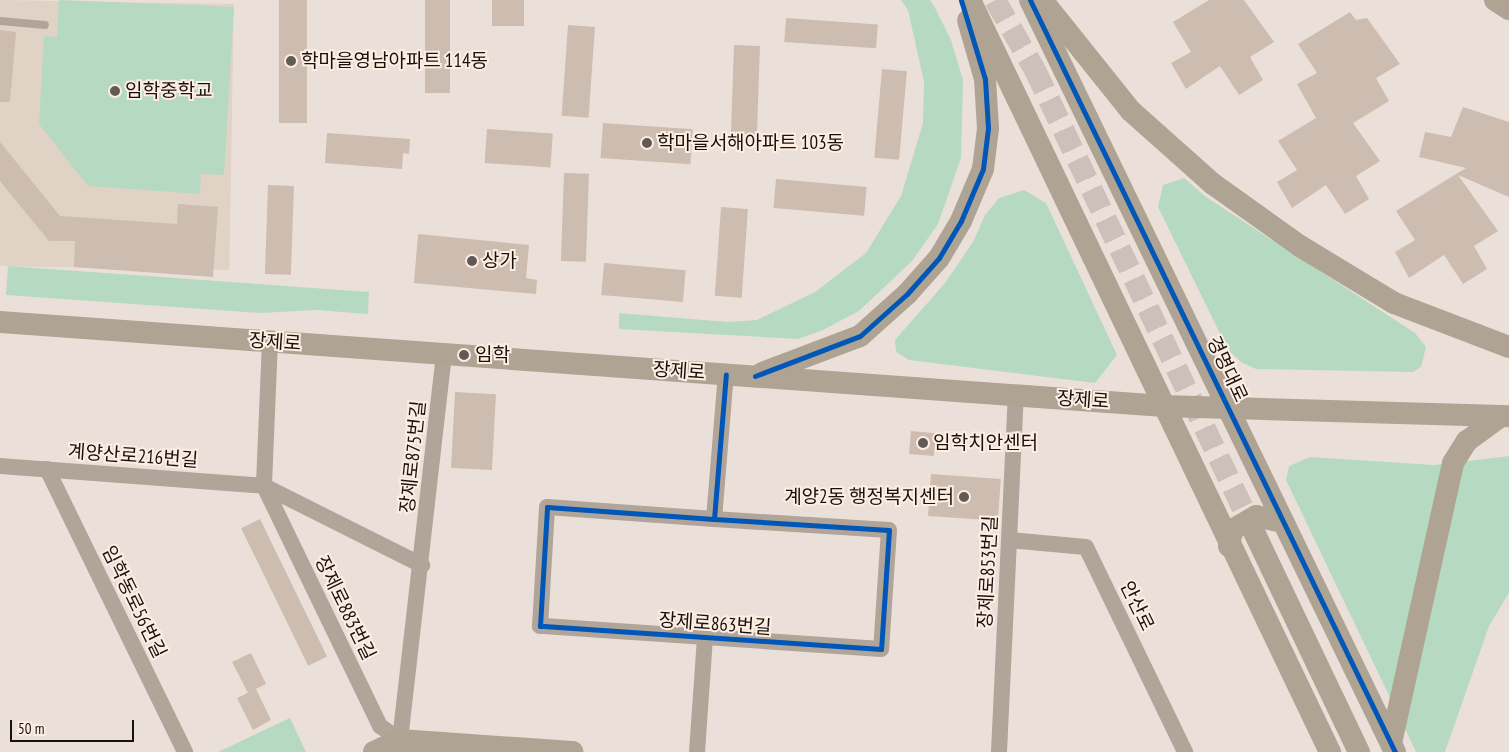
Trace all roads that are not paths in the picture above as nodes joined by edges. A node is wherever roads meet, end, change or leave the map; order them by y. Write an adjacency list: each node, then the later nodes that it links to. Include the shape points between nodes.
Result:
1 (961, 0): 14 (main road, via 985,79 988,128 983,169 966,213 939,258 907,294 860,336)
2 (970, 0): 16 (main road)
3 (1030, 0): 17 (main road, 경명대로)
4 (1042, 0): 11 (main road, via 1131,110 1213,184 1300,246 1394,303)
5 (1495, 0): 6 (main road)
6 (1509, 9)
7 (0, 21): 8 (lane)
8 (45, 25)
9 (0, 322): 10 (main road, 장제로)
10 (270, 341): 12 (main road, 장제로); 21 (street, 장제로883번길)
11 (1509, 348)
12 (444, 354): 13 (main road, 장제로); 27 (street, 장제로875번길)
13 (726, 374): 14 (main road, 장제로); 22 (street)
14 (755, 376): 15 (main road, 장제로)
15 (1016, 395): 16 (main road, 장제로); 25 (street, 장제로853번길)
16 (1164, 406): 17 (main road, 장제로); 26 (main road)
17 (1228, 408): 18 (main road, 장제로); 23 (main road, 경명대로)
18 (1505, 416): 30 (main road, via 1467,441 1453,463)
19 (0, 466): 20 (street, 계양산로216번길)
20 (47, 470): 21 (street, 계양산로216번길); 31 (street, 임학동로56번길)
21 (264, 486): 27 (street); 29 (street, 장제로883번길, via 380,726)
22 (714, 519): 28 (street, 장제로863번길, via 547,507 540,626); 28 (street, 장제로863번길, via 889,530 881,648)
23 (1283, 522): 26 (main road, via 1256,516 1232,530); 30 (main road, 경명대로)
24 (1255, 534): 38 (main road)
25 (1009, 540): 35 (street, 장제로853번길); 36 (street, 안산로, via 1086,547)
26 (1229, 546): 37 (main road)
27 (422, 565): 29 (street, 장제로875번길)
28 (706, 639): 34 (street)
29 (402, 746): 32 (main road); 33 (main road)
30 (1393, 747)
31 (185, 752)
32 (374, 752)
33 (573, 752)
34 (697, 752)
35 (999, 752)
36 (1185, 752)
37 (1330, 752)
38 (1359, 752)

